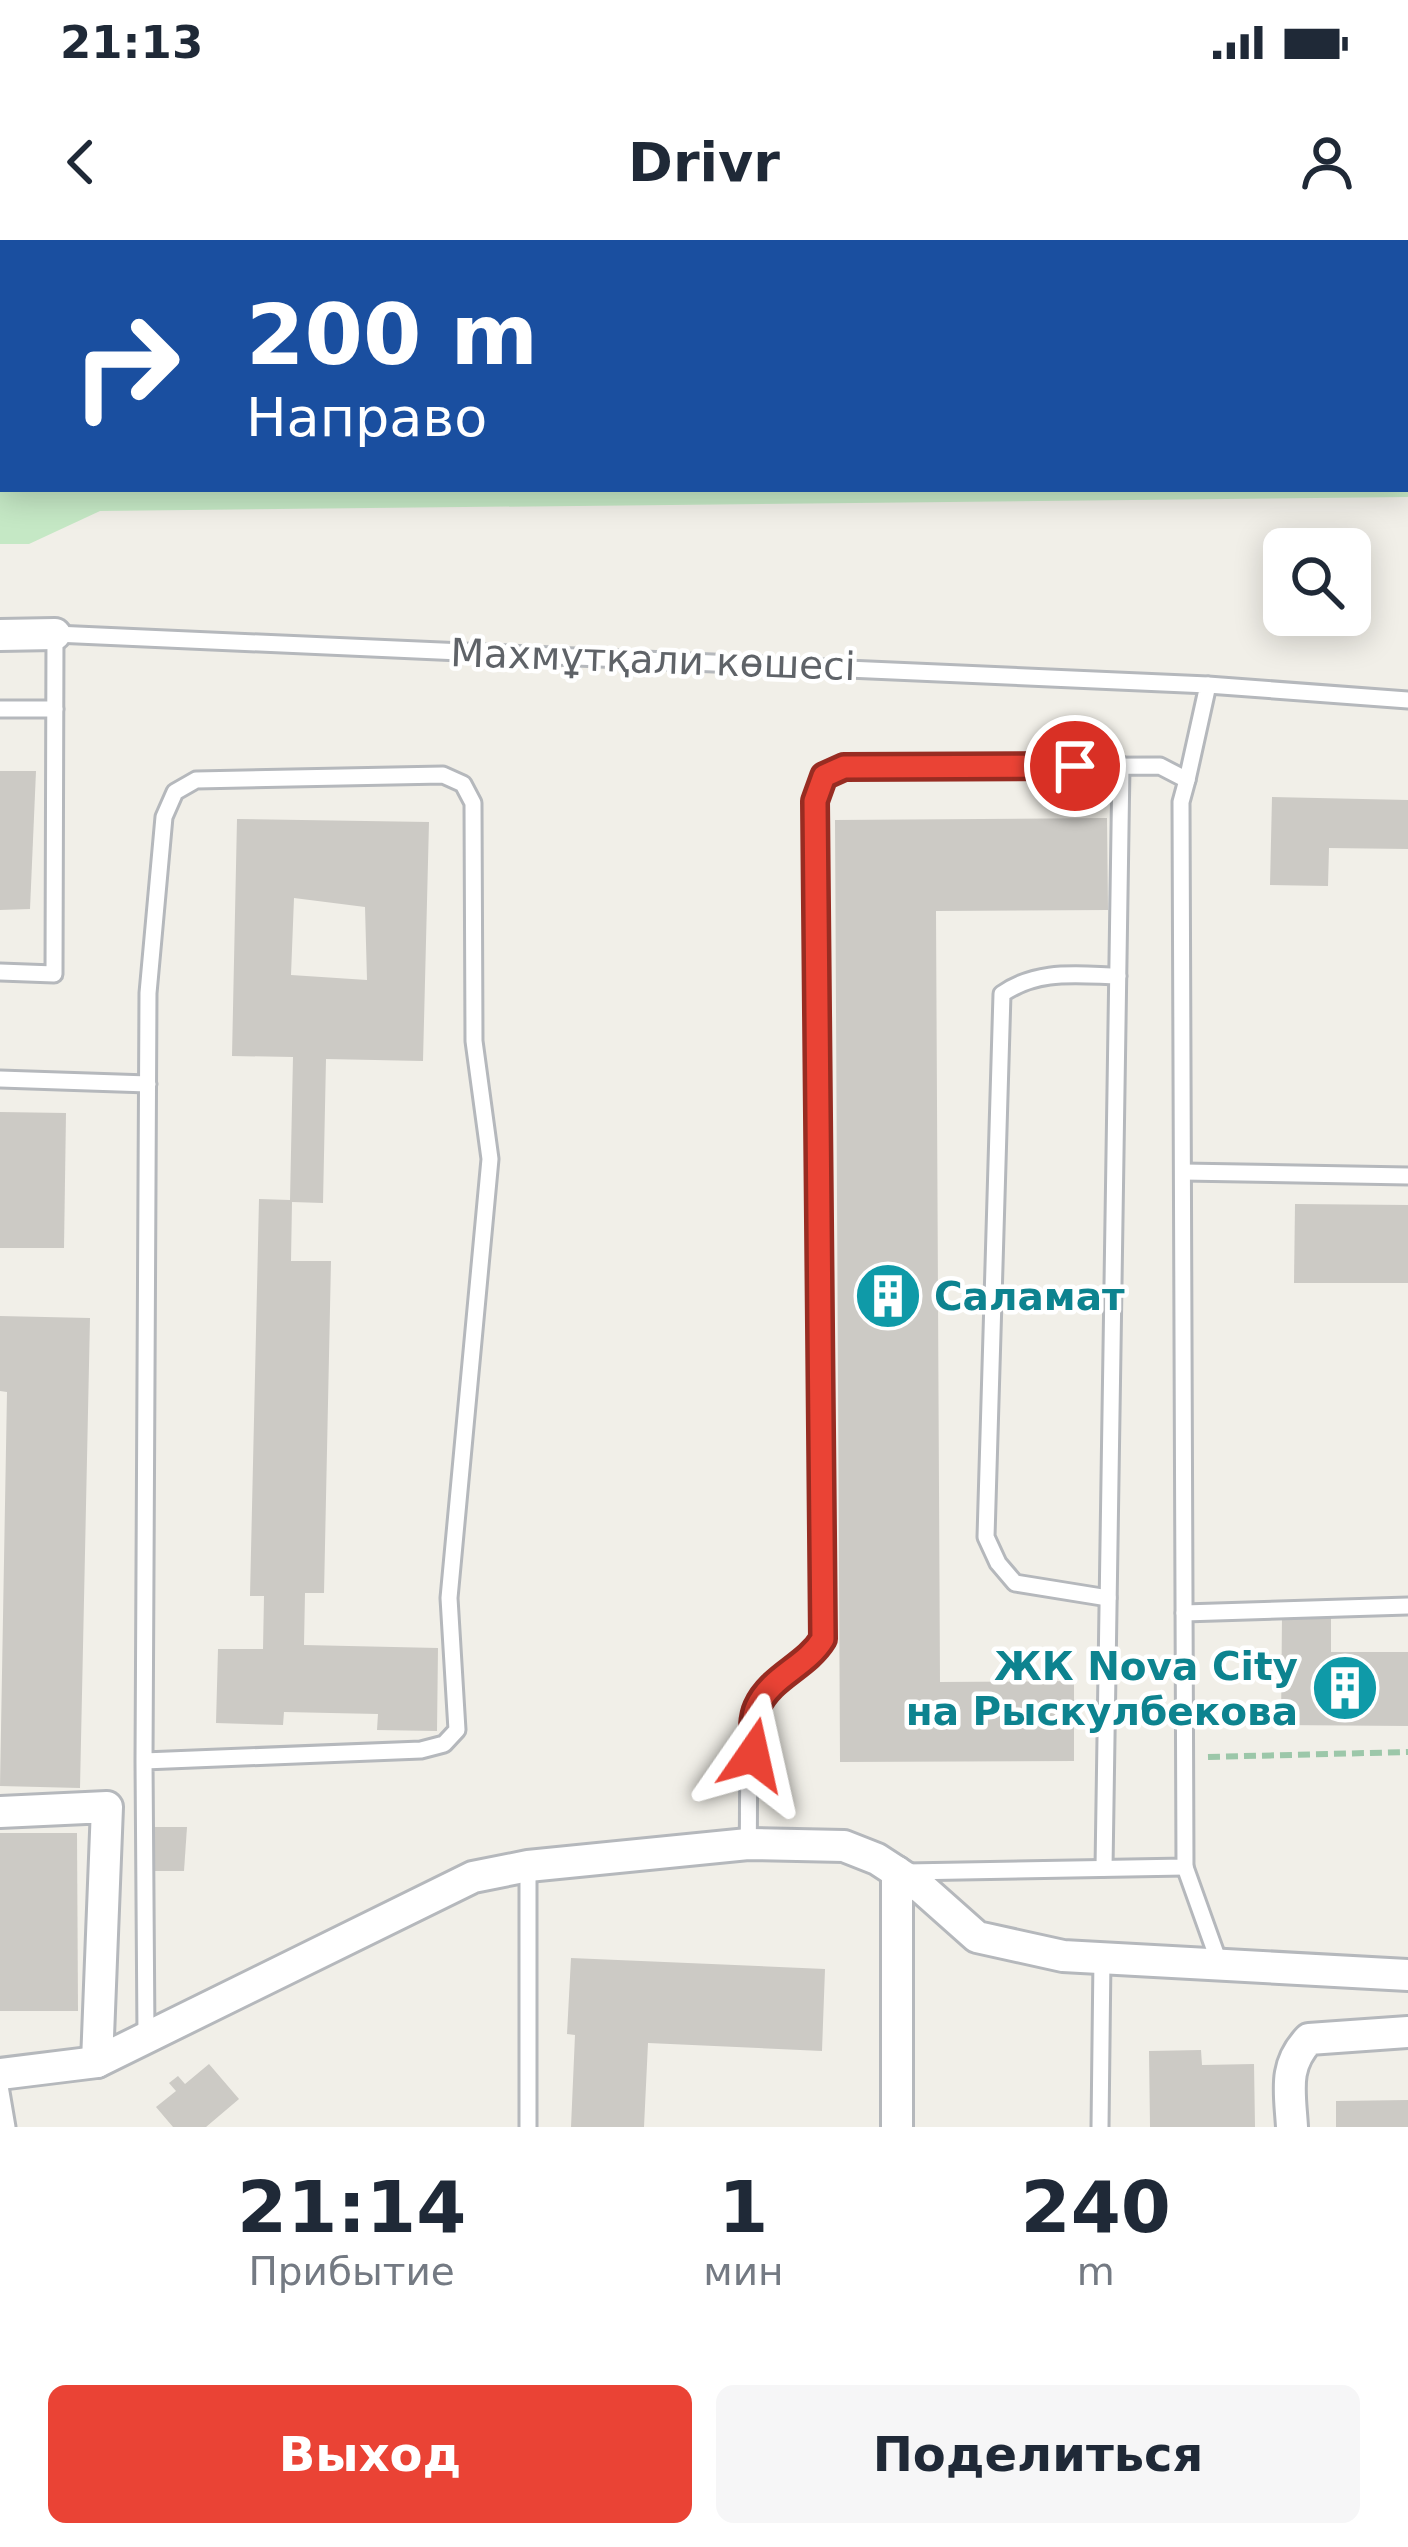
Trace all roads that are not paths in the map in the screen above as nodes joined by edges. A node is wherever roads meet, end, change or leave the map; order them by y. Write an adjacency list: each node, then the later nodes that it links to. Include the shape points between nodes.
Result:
1 (55, 634): 2 (street, Махмұтқали көшесі); 3 (lane, Махмұтқали көшесі); 5 (lane)
2 (0, 635)
3 (1208, 685): 4 (lane, Махмұтқали көшесі); 8 (lane)
4 (1408, 700)
5 (55, 709): 6 (lane); 9 (lane, via 54,974)
6 (0, 710)
7 (1121, 765): 8 (lane, via 1160,766); 10 (lane); 20 (lane, via 844,767 819,788 823,1639 755,1710)
8 (1187, 780): 13 (lane)
9 (0, 973)
10 (1118, 976): 15 (lane); 15 (lane, via 1049,974 1002,994 986,1537 1016,1582)
11 (0, 1079): 12 (lane)
12 (148, 1084): 18 (lane); 18 (lane, via 164,817 175,792 196,780 442,775 463,784 473,803 473,1041 490,1159 449,1598 458,1730 421,1750)
13 (1183, 1172): 14 (lane); 17 (lane)
14 (1408, 1176)
15 (1108, 1598): 23 (lane)
16 (1408, 1606): 17 (lane)
17 (1184, 1613): 22 (lane)
18 (144, 1761): 29 (lane)
19 (0, 1812): 30 (street, via 107,1808)
20 (748, 1844): 21 (street); 24 (street, via 844,1846)
21 (528, 1866): 29 (street, via 473,1877); 34 (lane)
22 (1185, 1867): 23 (lane); 26 (lane)
23 (1104, 1868): 24 (lane)
24 (897, 1872): 25 (street, via 977,1937); 35 (street)
25 (1102, 1958): 26 (street); 36 (lane)
26 (1220, 1965): 27 (street)
27 (1408, 1975)
28 (1408, 2032): 37 (street, via 1309,2039 1294,2055)
29 (146, 2036): 30 (street)
30 (97, 2062): 31 (street)
31 (0, 2074)
32 (0, 2086): 33 (lane)
33 (7, 2127)
34 (528, 2127)
35 (897, 2127)
36 (1100, 2127)
37 (1292, 2127)

